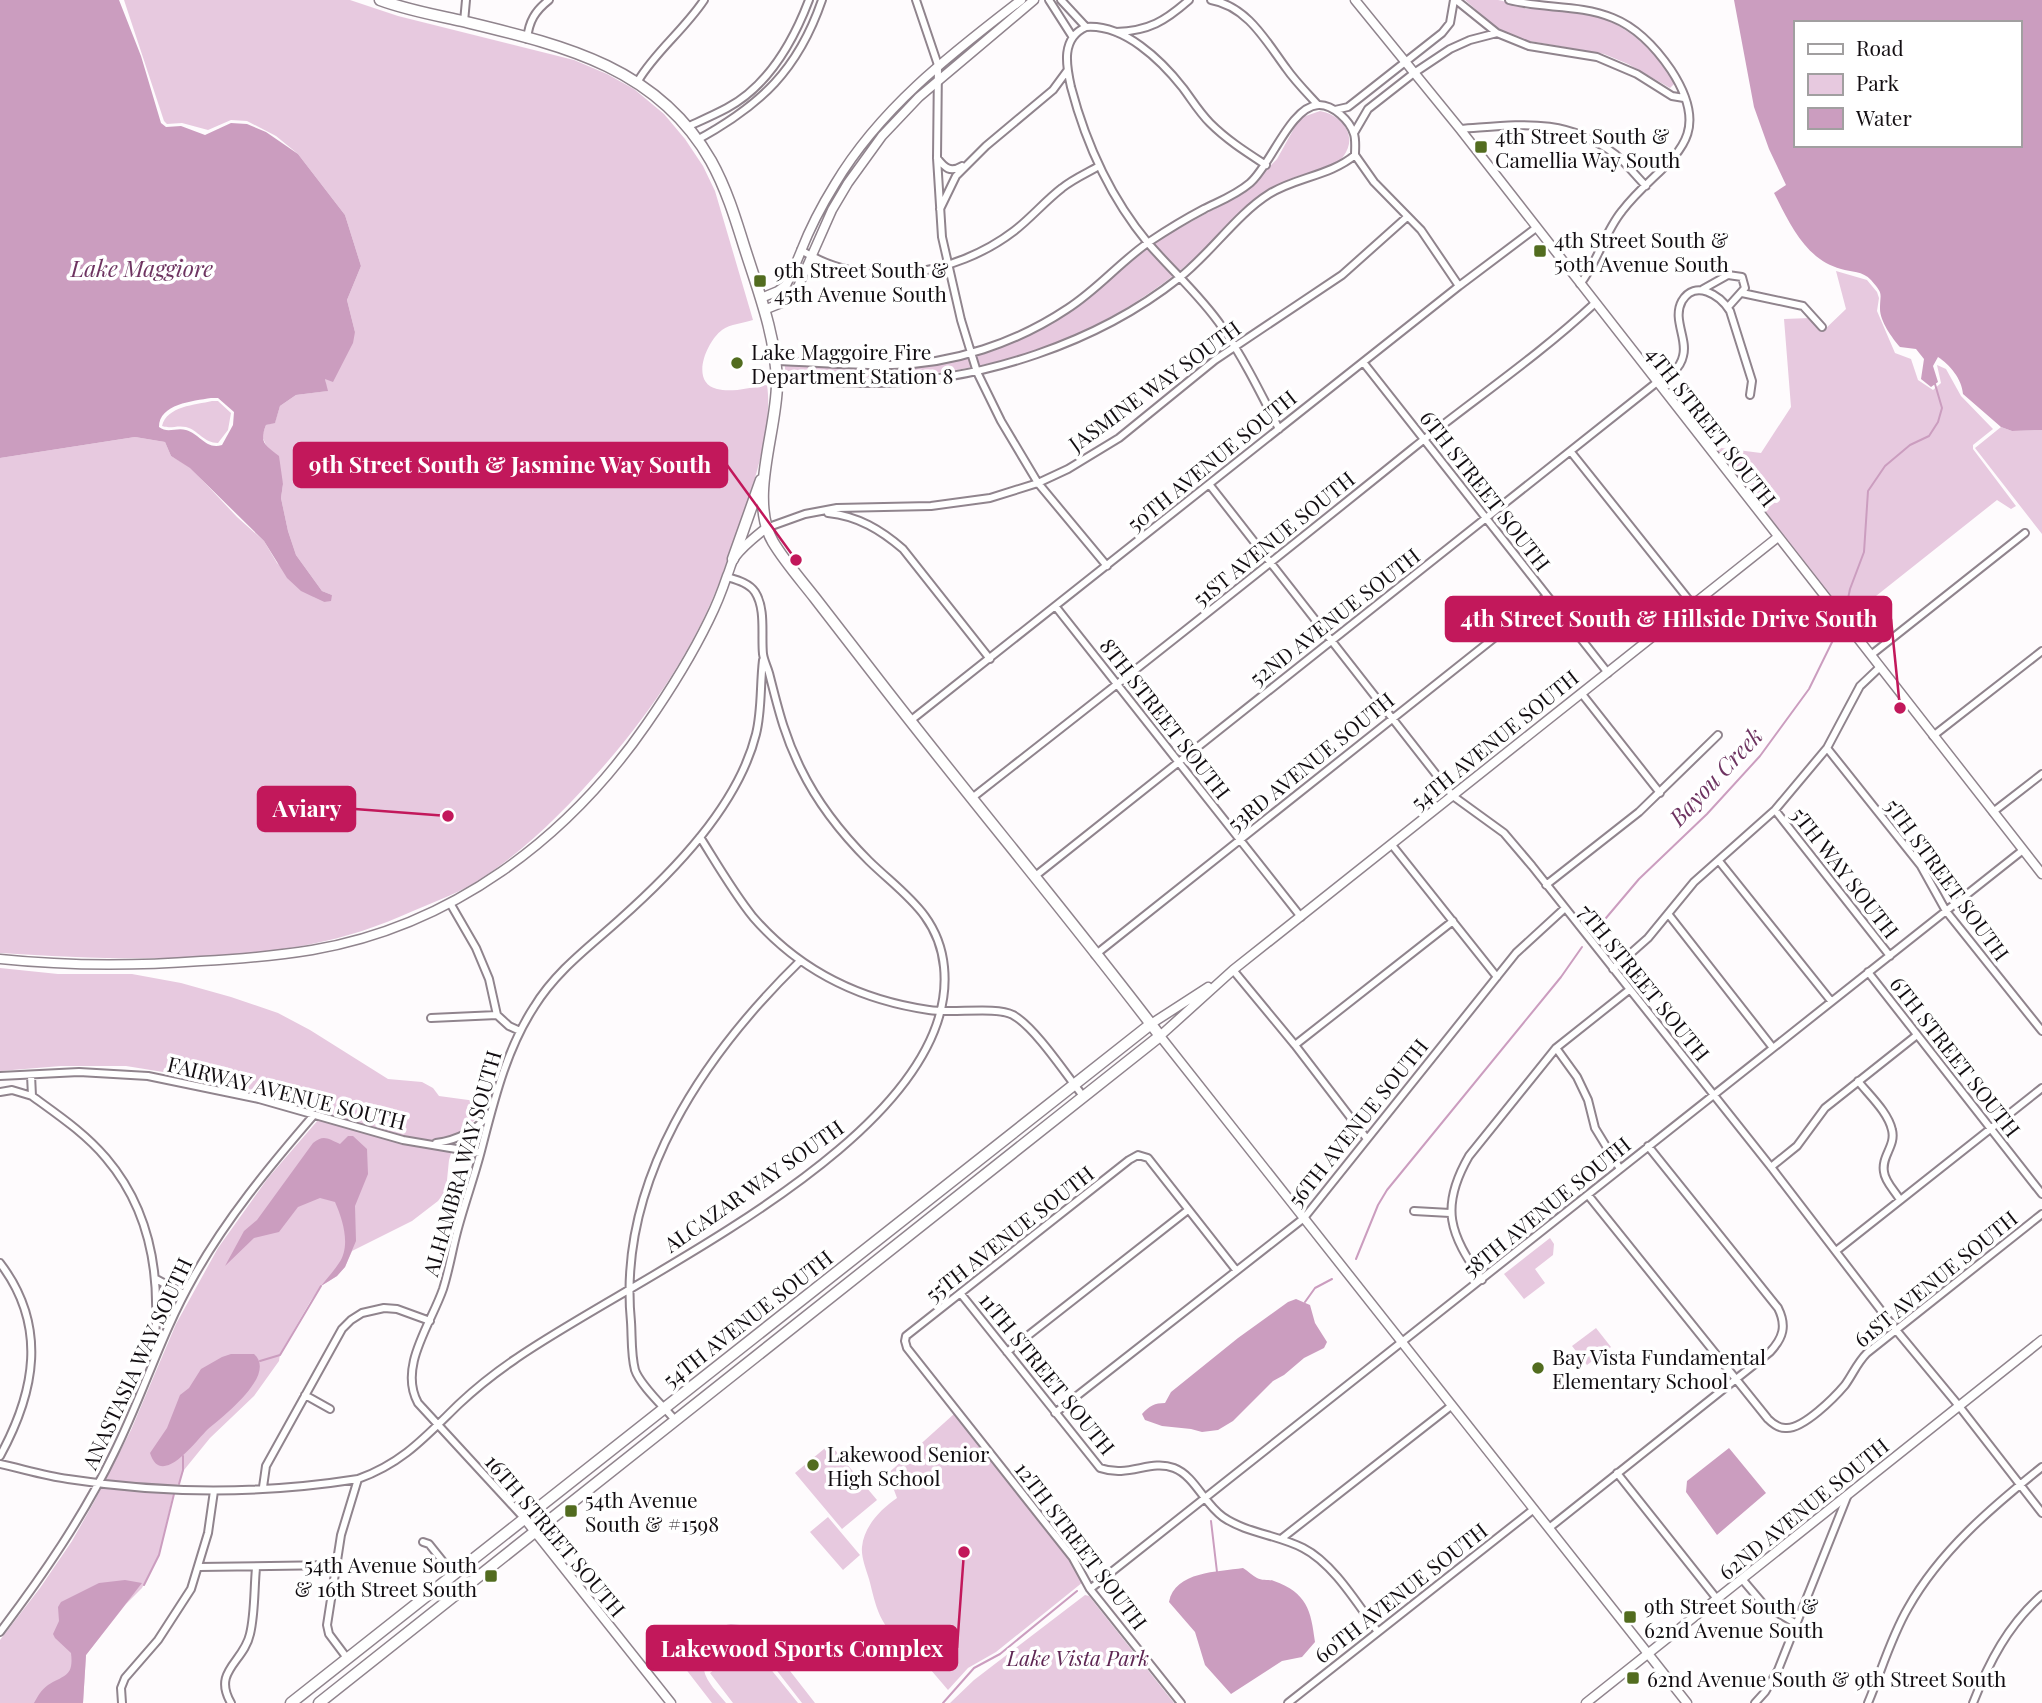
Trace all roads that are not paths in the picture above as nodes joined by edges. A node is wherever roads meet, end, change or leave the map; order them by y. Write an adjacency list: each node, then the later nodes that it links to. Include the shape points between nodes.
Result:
1 (380, 0): 18 (main road)
2 (466, 0): 18 (street)
3 (549, 0): 23 (street, via 534,14)
4 (704, 0): 29 (street)
5 (809, 0): 33 (street, via 787,48 749,93)
6 (822, 0): 36 (street, via 805,41 775,83 748,109)
7 (916, 0): 25 (street)
8 (1021, 0): 25 (street)
9 (1034, 0): 28 (street)
10 (1049, 0): 22 (street)
11 (1061, 0): 19 (street)
12 (1196, 0): 17 (street)
13 (1211, 0): 31 (street, via 1228,4 1253,25)
14 (1355, 0): 24 (street, 4TH STREET SOUTH)
15 (1455, 0): 21 (street); 24 (street, via 1450,23)
16 (1509, 0): 30 (street, via 1576,7 1634,29 1675,76)
17 (1188, 1): 20 (street, via 1146,29)
18 (464, 22): 23 (main road)
19 (1086, 27): 20 (street); 22 (street)
20 (1114, 32): 40 (street, via 1155,58 1227,140)
21 (1497, 33): 27 (street, via 1450,49); 30 (street, via 1529,46 1597,57 1672,96)
22 (1072, 36): 26 (street)
23 (527, 38): 29 (main road, via 591,57)
24 (1406, 63): 27 (street, 4TH STREET SOUTH); 32 (street, via 1348,107)
25 (939, 65): 28 (street); 47 (street, via 893,108 854,156)
26 (1067, 71): 39 (street, via 1053,90); 41 (street, via 1080,121)
27 (1414, 73): 34 (street, 4TH STREET SOUTH); 35 (street, via 1368,109)
28 (939, 80): 38 (street); 48 (street, via 899,117 864,159)
29 (638, 81): 33 (main road)
30 (1685, 98): 42 (street, via 1691,128 1666,167)
31 (1318, 105): 32 (street); 40 (street, via 1293,121)
32 (1335, 110): 35 (street)
33 (687, 127): 36 (main road)
34 (1460, 129): 42 (street, via 1558,127 1616,156); 45 (street, 4TH STREET SOUTH)
35 (1354, 133): 37 (street)
36 (697, 140): 55 (main road, via 723,184)
37 (1355, 155): 44 (street); 50 (street, via 1334,170 1268,194)
38 (937, 158): 39 (street, via 951,170); 43 (street)
39 (970, 161): 43 (street, via 956,176)
40 (1266, 165): 46 (street, via 1237,193)
41 (1099, 166): 46 (street); 49 (street, via 1065,186 1014,231)
42 (1646, 186): 51 (street, via 1623,209)
43 (939, 212): 49 (street)
44 (1407, 216): 52 (street); 60 (street, JASMINE WAY SOUTH, via 1342,275)
45 (1535, 228): 51 (street, 4TH STREET SOUTH); 52 (street, 50TH AVENUE SOUTH)
46 (1148, 243): 50 (street); 61 (street, via 1067,309)
47 (801, 250): 48 (street); 55 (street, via 786,285)
48 (810, 256): 49 (street, via 869,273); 58 (street, via 791,296)
49 (948, 266): 61 (street)
50 (1180, 277): 60 (street); 64 (street, via 1087,333)
51 (1580, 284): 56 (street, 4TH STREET SOUTH)
52 (1459, 286): 63 (street, 50TH AVENUE SOUTH)
53 (1703, 289): 54 (street, via 1736,274 1745,284); 57 (street); 66 (street, 52ND AVENUE SOUTH, via 1688,295 1679,309 1685,354 1680,365)
54 (1742, 293): 57 (street); 59 (street, via 1802,306)
55 (761, 298): 58 (main road)
56 (1594, 304): 66 (street, 4TH STREET SOUTH); 69 (street, 51ST AVENUE SOUTH, via 1556,340)
57 (1728, 307): 67 (street, via 1752,381)
58 (764, 310): 62 (main road)
59 (1822, 327)
60 (1235, 346): 68 (street); 72 (street, JASMINE WAY SOUTH, via 1119,438)
61 (971, 353): 62 (street, via 895,365); 64 (street)
62 (775, 361): 65 (main road)
63 (1363, 362): 68 (street, 50TH AVENUE SOUTH); 69 (street, 6TH STREET SOUTH)
64 (977, 372): 65 (street, via 878,383); 72 (street)
65 (777, 379): 71 (main road)
66 (1656, 383): 70 (street, 52ND AVENUE SOUTH); 78 (street, 4TH STREET SOUTH)
67 (1750, 395)
68 (1279, 429): 73 (street, 50TH AVENUE SOUTH)
69 (1424, 439): 75 (street, 6TH STREET SOUTH); 80 (street, 51ST AVENUE SOUTH)
70 (1571, 452): 75 (street, 52ND AVENUE SOUTH); 84 (street)
71 (767, 464): 76 (main road, via 763,495); 79 (main road)
72 (1038, 483): 74 (street, JASMINE WAY SOUTH, via 960,503); 81 (street)
73 (1209, 484): 80 (street, 7TH STREET SOUTH); 81 (street, 50TH AVENUE SOUTH)
74 (822, 512): 76 (street, JASMINE WAY SOUTH); 90 (street, via 862,521 896,543)
75 (1486, 518): 83 (street, 6TH STREET SOUTH); 86 (street, 52ND AVENUE SOUTH)
76 (766, 528): 79 (street); 96 (main road)
77 (2025, 533): 88 (street)
78 (1778, 537): 84 (street, 54TH AVENUE SOUTH); 88 (street, 4TH STREET SOUTH)
79 (733, 559): 82 (street)
80 (1271, 563): 86 (street, 7TH STREET SOUTH); 93 (street, 51ST AVENUE SOUTH)
81 (1107, 566): 85 (street, 50TH AVENUE SOUTH)
82 (727, 577): 89 (street, ALCAZAR WAY SOUTH, via 756,592); 115 (street, via 687,661 611,771 556,831 521,859)
83 (1547, 596): 92 (street, 6TH STREET SOUTH); 95 (street, 53RD AVENUE SOUTH)
84 (1693, 605): 92 (street, 54TH AVENUE SOUTH)
85 (1056, 607): 90 (street, 50TH AVENUE SOUTH); 93 (street, 8TH STREET SOUTH)
86 (1331, 641): 95 (street, 7TH STREET SOUTH); 100 (street, 52ND AVENUE SOUTH)
87 (2042, 651): 98 (street)
88 (1871, 655): 91 (street, 4TH STREET SOUTH)
89 (763, 657): 107 (street, ALHAMBRA WAY SOUTH, via 759,719 746,764); 131 (street, ALCAZAR WAY SOUTH, via 785,734 815,796 852,843 912,898 933,929 944,966)
90 (990, 659): 96 (street, 50TH AVENUE SOUTH)
91 (1880, 667): 98 (street, 4TH STREET SOUTH); 99 (street, via 1860,686)
92 (1608, 673): 94 (street, 54TH AVENUE SOUTH)
93 (1117, 685): 100 (street, 8TH STREET SOUTH); 104 (street, 51ST AVENUE SOUTH)
94 (1582, 694): 102 (street); 103 (street, 54TH AVENUE SOUTH)
95 (1393, 718): 103 (street, 7TH STREET SOUTH); 108 (street, 53RD AVENUE SOUTH)
96 (910, 721): 104 (main road)
97 (1718, 735): 102 (street)
98 (1933, 736): 106 (street, 4TH STREET SOUTH)
99 (1826, 748): 105 (street); 117 (street, 5TH STREET SOUTH, via 1921,866)
100 (1179, 762): 108 (street, 8TH STREET SOUTH); 113 (street, 52ND AVENUE SOUTH)
101 (2042, 774): 106 (street)
102 (1660, 793): 114 (street)
103 (1453, 796): 109 (street, 54TH AVENUE SOUTH); 114 (street, 7TH STREET SOUTH, via 1504,833)
104 (972, 798): 113 (main road)
105 (1775, 810): 111 (street); 122 (street, 5TH WAY SOUTH)
106 (1993, 812): 110 (street, 4TH STREET SOUTH)
107 (699, 837): 124 (street, via 753,917); 135 (street, ALHAMBRA WAY SOUTH, via 653,888 566,966)
108 (1240, 840): 119 (street, 8TH STREET SOUTH); 121 (street, 53RD AVENUE SOUTH)
109 (1392, 845): 119 (street, 54TH AVENUE SOUTH); 120 (street)
110 (2023, 850): 112 (street, 4TH STREET SOUTH); 117 (street, 58TH AVENUE SOUTH)
111 (1719, 861): 118 (street, via 1694,882); 130 (street)
112 (2042, 874)
113 (1034, 877): 121 (main road)
114 (1546, 886): 116 (street, 7TH STREET SOUTH)
115 (450, 902): 123 (street, via 373,934 314,949 246,958 144,964); 132 (street, via 489,979)
116 (1564, 909): 125 (street, 7TH STREET SOUTH); 128 (street, 56TH AVENUE SOUTH)
117 (1946, 911): 122 (street, 58TH AVENUE SOUTH); 136 (street, 5TH STREET SOUTH)
118 (1669, 915): 125 (street); 141 (street)
119 (1301, 917): 126 (street, 54TH AVENUE SOUTH)
120 (1453, 921): 128 (street); 139 (street)
121 (1095, 955): 134 (main road)
122 (1890, 956): 127 (street, 58TH AVENUE SOUTH)
123 (0, 959)
124 (800, 961): 131 (street, via 882,1001); 175 (street, via 737,1028 671,1129 645,1194)
125 (1613, 969): 129 (street, 7TH STREET SOUTH)
126 (1233, 970): 134 (street, 54TH AVENUE SOUTH); 137 (street, 54TH AVENUE SOUTH); 139 (street)
127 (1868, 972): 130 (street, 58TH AVENUE SOUTH); 138 (street, 6TH STREET SOUTH)
128 (1497, 977): 154 (street, 56TH AVENUE SOUTH)
129 (1629, 990): 140 (street); 148 (street, 7TH STREET SOUTH)
130 (1831, 1001): 141 (street, 58TH AVENUE SOUTH)
131 (942, 1012): 145 (street, via 1001,1011 1012,1015); 175 (street, ALCAZAR WAY SOUTH, via 924,1056 904,1085 850,1141 738,1223)
132 (497, 1015): 133 (street); 135 (street)
133 (431, 1018)
134 (1152, 1024): 137 (main road); 145 (main road, 54TH AVENUE SOUTH)
135 (520, 1031): 151 (street, ALHAMBRA WAY SOUTH)
136 (2042, 1031)
137 (1160, 1035): 150 (main road, 54TH AVENUE SOUTH); 167 (street)
138 (1917, 1035): 144 (street); 153 (street, 6TH STREET SOUTH)
139 (1295, 1045): 154 (street)
140 (1556, 1048): 159 (street, via 1577,1077 1595,1128); 165 (street, via 1469,1156 1459,1173)
141 (1773, 1048): 148 (street, 58TH AVENUE SOUTH)
142 (31, 1075): 143 (street, FAIRWAY AVENUE SOUTH); 149 (street); 152 (street, FAIRWAY AVENUE SOUTH, via 148,1076 259,1099)
143 (0, 1076)
144 (1858, 1081): 158 (street, via 1825,1108 1797,1146); 162 (street, via 1892,1128 1884,1173)
145 (1074, 1085): 150 (street); 170 (main road, 54TH AVENUE SOUTH)
146 (2042, 1088): 153 (street)
147 (0, 1092): 149 (street)
148 (1713, 1094): 156 (street, 58TH AVENUE SOUTH); 158 (street, 7TH STREET SOUTH)
149 (32, 1096): 172 (street, via 89,1141 123,1181 145,1228)
150 (1083, 1097): 174 (main road, 54TH AVENUE SOUTH)
151 (492, 1109): 155 (street, via 457,1138); 157 (street, ALHAMBRA WAY SOUTH)
152 (313, 1116): 155 (street, FAIRWAY AVENUE SOUTH); 176 (street, ANASTASIA WAY SOUTH, via 244,1200)
153 (1990, 1129): 160 (street, 6TH STREET SOUTH); 162 (street)
154 (1367, 1139): 167 (street, 56TH AVENUE SOUTH)
155 (426, 1144): 157 (street, FAIRWAY AVENUE SOUTH)
156 (1648, 1146): 159 (street, 58TH AVENUE SOUTH); 185 (street, via 1778,1308 1784,1323 1778,1343)
157 (480, 1153): 178 (street, ALHAMBRA WAY SOUTH)
158 (1771, 1167): 168 (street, 7TH STREET SOUTH)
159 (1620, 1169): 161 (street, 58TH AVENUE SOUTH)
160 (2042, 1194)
161 (1588, 1195): 173 (street, 58TH AVENUE SOUTH); 185 (street)
162 (1900, 1199): 168 (street)
163 (1188, 1210): 171 (street); 177 (street, 55TH AVENUE SOUTH, via 1148,1158 1138,1156); 183 (street)
164 (1414, 1211): 165 (street)
165 (1450, 1213): 173 (street, via 1462,1251)
166 (2042, 1214): 179 (street, 61ST AVENUE SOUTH)
167 (1304, 1218): 171 (street, 56TH AVENUE SOUTH); 182 (street)
168 (1836, 1251): 179 (street, 7TH STREET SOUTH)
169 (0, 1263): 194 (street, via 26,1314 32,1355 26,1401)
170 (841, 1268): 174 (street); 189 (main road, 54TH AVENUE SOUTH)
171 (1236, 1270): 191 (street, 56TH AVENUE SOUTH)
172 (156, 1279): 176 (street); 184 (street)
173 (1482, 1280): 182 (street, 58TH AVENUE SOUTH)
174 (852, 1281): 192 (main road, 54TH AVENUE SOUTH)
175 (628, 1292): 189 (street, via 635,1370); 193 (street, ALCAZAR WAY SOUTH, via 514,1360)
176 (184, 1294): 184 (street, ANASTASIA WAY SOUTH)
177 (961, 1294): 181 (street, 55TH AVENUE SOUTH); 183 (street, 11TH STREET SOUTH)
178 (430, 1321): 186 (street, via 397,1308 362,1312 342,1329); 193 (street, ALHAMBRA WAY SOUTH, via 410,1382 418,1404)
179 (1896, 1330): 185 (street, 61ST AVENUE SOUTH, via 1857,1363 1826,1404 1788,1429 1776,1426); 188 (street, 7TH STREET SOUTH)
180 (2042, 1340): 188 (street, 62ND AVENUE SOUTH)
181 (905, 1341): 217 (street, 12TH STREET SOUTH, via 1073,1558)
182 (1402, 1343): 187 (street); 204 (street, 58TH AVENUE SOUTH)
183 (1007, 1352): 191 (street, 11TH STREET SOUTH)
184 (152, 1362): 199 (street, ANASTASIA WAY SOUTH)
185 (1736, 1380): 197 (street)
186 (305, 1395): 190 (street); 201 (street, via 266,1466)
187 (1451, 1406): 205 (street); 210 (street)
188 (1959, 1406): 200 (street, 7TH STREET SOUTH); 203 (street, 62ND AVENUE SOUTH)
189 (665, 1408): 192 (street); 207 (main road, 54TH AVENUE SOUTH)
190 (330, 1409)
191 (1055, 1413): 204 (street, 11TH STREET SOUTH, via 1100,1468 1113,1473 1155,1466 1175,1468)
192 (675, 1420): 209 (main road, 54TH AVENUE SOUTH)
193 (437, 1426): 198 (street, via 397,1461); 207 (street, 16TH STREET SOUTH)
194 (0, 1456)
195 (0, 1464): 199 (street)
196 (2042, 1467): 200 (street)
197 (1617, 1473): 208 (street); 219 (street)
198 (358, 1479): 201 (street); 212 (street)
199 (99, 1483): 202 (street); 221 (street, ANASTASIA WAY SOUTH, via 60,1549)
200 (2020, 1485): 206 (street, 7TH STREET SOUTH); 235 (street, via 1932,1570 1906,1611)
201 (263, 1487): 202 (street)
202 (214, 1491): 213 (street)
203 (1848, 1495): 216 (street, 62ND AVENUE SOUTH); 220 (street)
204 (1204, 1499): 210 (street, 11TH STREET SOUTH, via 1226,1519); 217 (street, 58TH AVENUE SOUTH)
205 (1534, 1509): 208 (street); 222 (street, 60TH AVENUE SOUTH)
206 (2042, 1513)
207 (524, 1518): 209 (street, 16TH STREET SOUTH); 215 (main road, 54TH AVENUE SOUTH)
208 (1549, 1528): 223 (street)
209 (534, 1531): 228 (main road, 54TH AVENUE SOUTH); 229 (street, 16TH STREET SOUTH)
210 (1281, 1539): 222 (street, 11TH STREET SOUTH, via 1303,1547 1325,1563)
211 (423, 1542): 215 (street)
212 (335, 1565): 214 (street); 224 (street, via 328,1634)
213 (199, 1567): 214 (street); 225 (street, via 178,1612 125,1678)
214 (256, 1568): 226 (street, via 251,1634 224,1681)
215 (453, 1574): 224 (main road, 54TH AVENUE SOUTH)
216 (1742, 1580): 219 (street, 62ND AVENUE SOUTH); 220 (street, via 1764,1605)
217 (1090, 1589): 230 (street, 12TH STREET SOUTH)
218 (2042, 1595): 236 (street, via 1994,1654)
219 (1717, 1599): 223 (street, 62ND AVENUE SOUTH)
220 (1795, 1623): 234 (street, via 1772,1682)
221 (0, 1632)
222 (1378, 1632): 231 (street, 60TH AVENUE SOUTH)
223 (1649, 1653): 232 (street, 62ND AVENUE SOUTH); 233 (street)
224 (347, 1658): 227 (main road, 54TH AVENUE SOUTH)
225 (121, 1703)
226 (231, 1703)
227 (291, 1703)
228 (319, 1703)
229 (671, 1703)
230 (1181, 1703)
231 (1288, 1703)
232 (1586, 1703)
233 (1687, 1703)
234 (1755, 1703)
235 (1868, 1703)
236 (1972, 1703)

